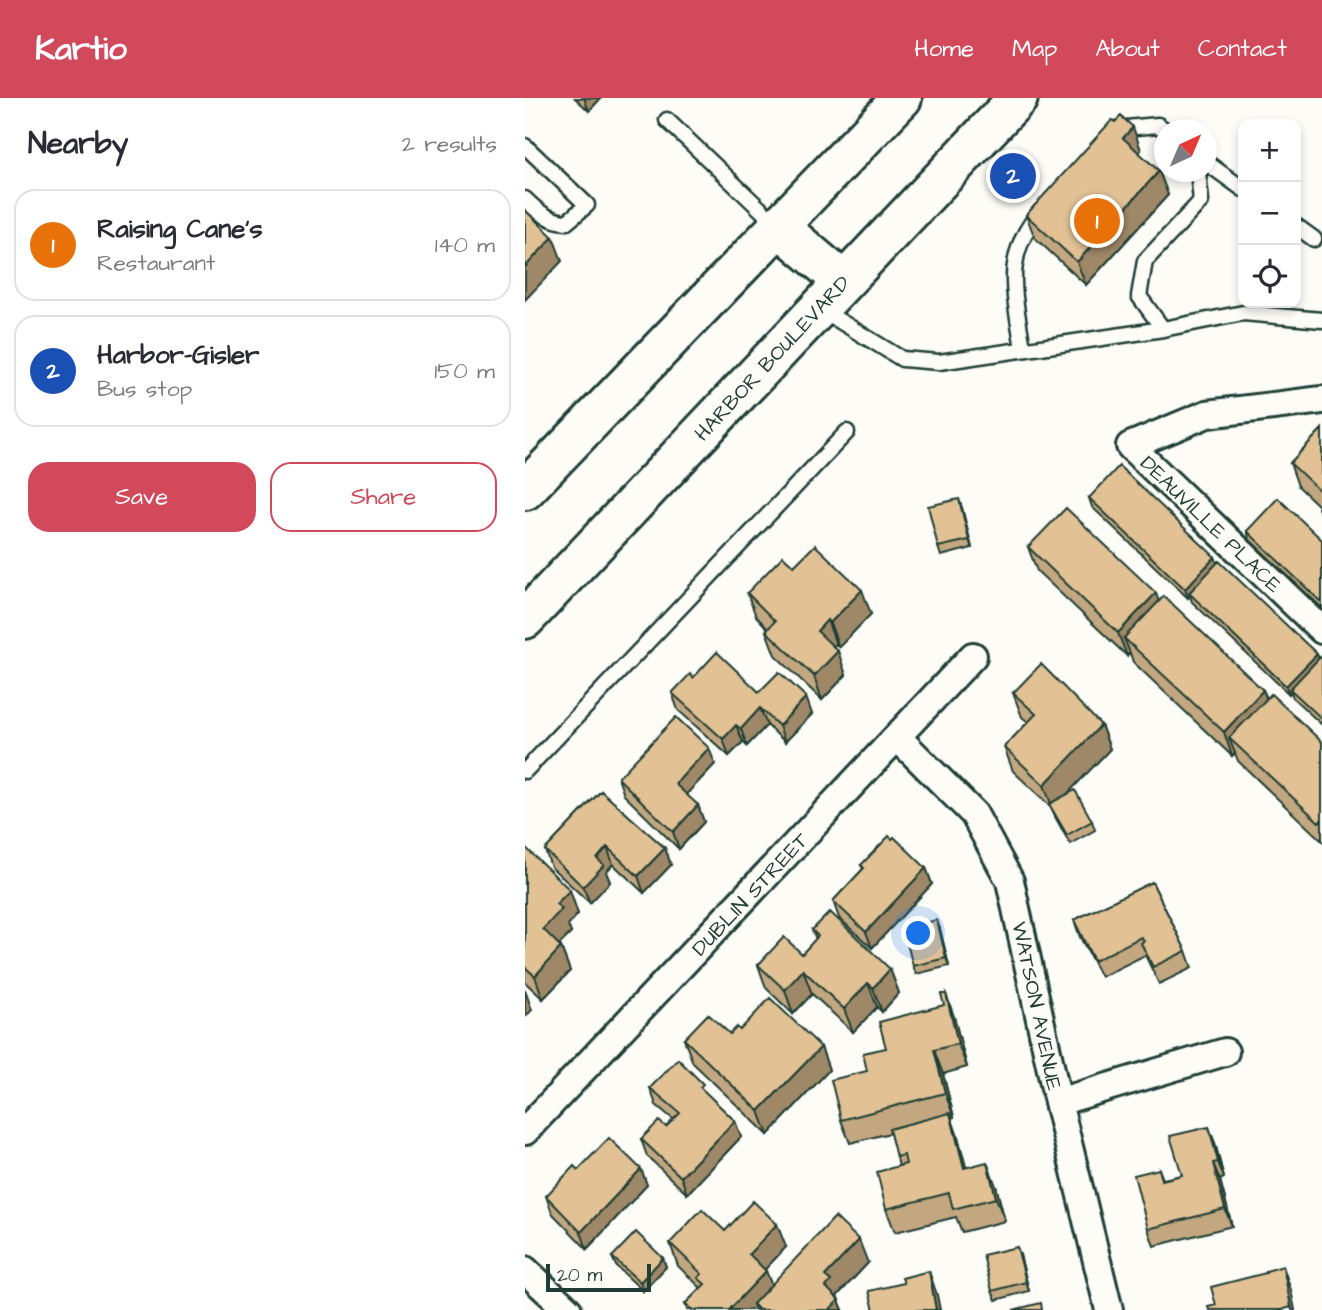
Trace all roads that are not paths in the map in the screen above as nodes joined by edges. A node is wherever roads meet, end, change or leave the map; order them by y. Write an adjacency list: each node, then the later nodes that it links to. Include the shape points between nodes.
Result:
1 (902, 98): 12 (main road)
2 (1018, 98): 15 (main road, HARBOR BOULEVARD)
3 (667, 120): 12 (lane)
4 (1154, 125): 5 (lane, via 1118,127)
5 (1109, 137)
6 (525, 146): 11 (lane, via 587,205 568,222 554,221)
7 (1217, 171): 9 (lane)
8 (1199, 182): 17 (lane, via 1202,201 1145,261 1139,296)
9 (1238, 185)
10 (1055, 195): 18 (lane, via 1024,230 1012,274)
11 (525, 199)
12 (778, 226): 15 (main road); 21 (main road)
13 (1301, 230): 14 (lane)
14 (1314, 239)
15 (831, 295): 18 (lane, via 902,359 939,362); 22 (main road, HARBOR BOULEVARD)
16 (1322, 320): 17 (lane, via 1243,313)
17 (1163, 329): 18 (lane)
18 (1023, 349)
19 (1322, 400): 23 (street, DEAUVILLE PLACE, via 1207,414 1131,446)
20 (847, 432): 26 (lane)
21 (525, 490)
22 (525, 619)
23 (1322, 630)
24 (973, 656): 25 (street, DUBLIN STREET)
25 (898, 738): 28 (street, WATSON AVENUE, via 974,814 1010,881); 29 (street, DUBLIN STREET)
26 (525, 771)
27 (1225, 1052): 28 (street)
28 (1058, 1102): 32 (street, WATSON AVENUE)
29 (525, 1131)
30 (525, 1270): 31 (street)
31 (568, 1310)
32 (1109, 1310)

